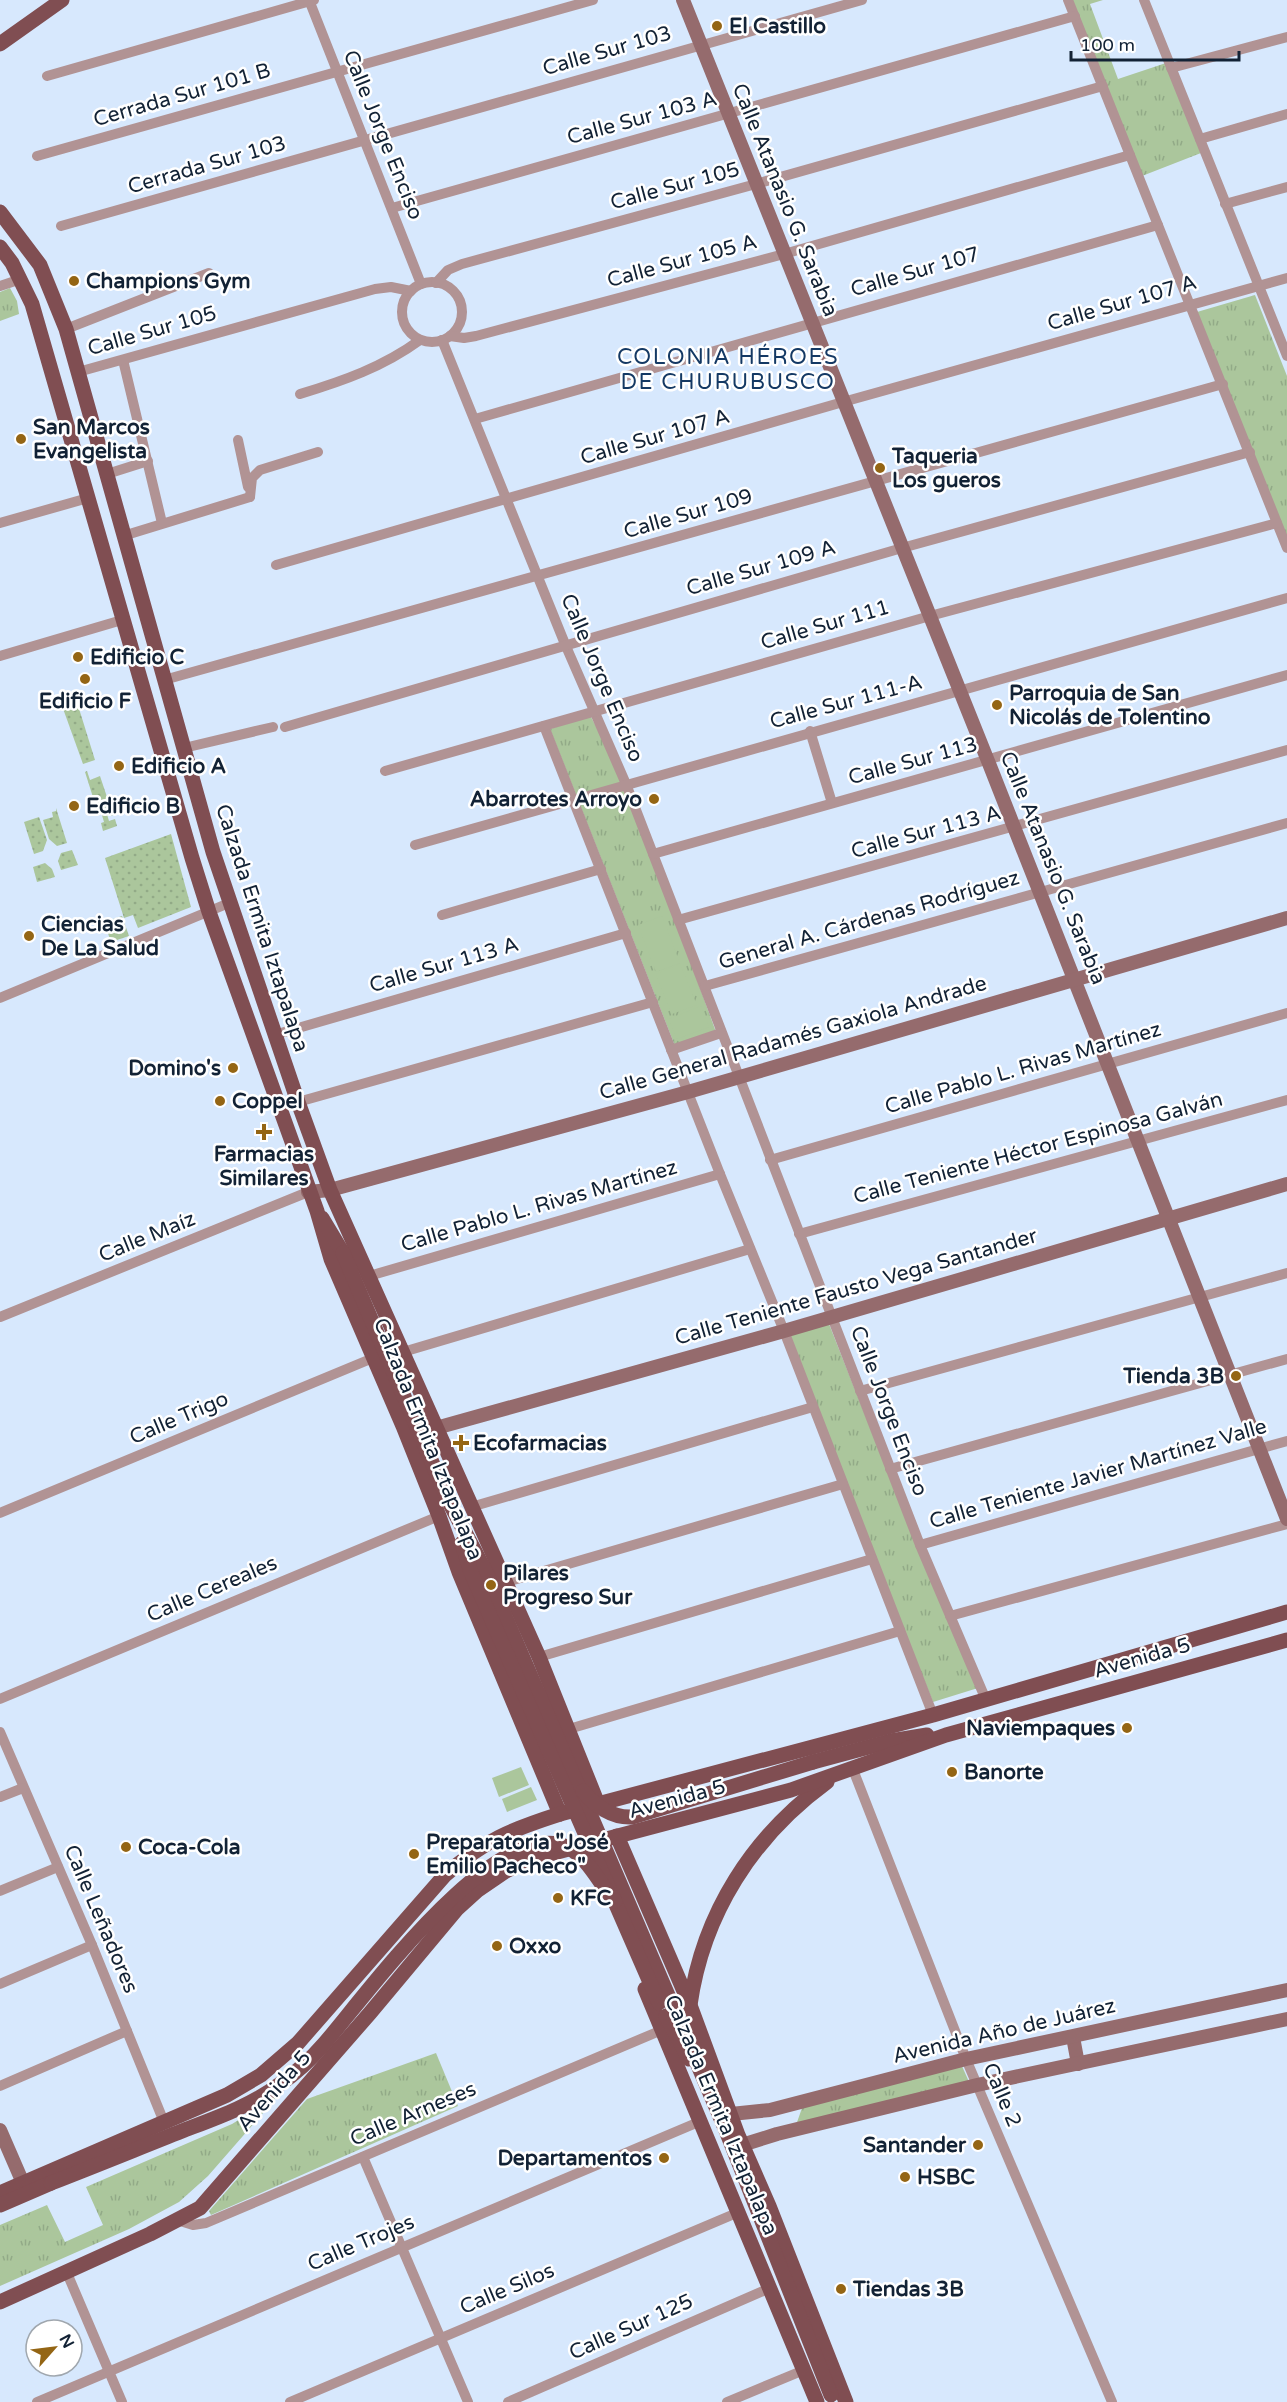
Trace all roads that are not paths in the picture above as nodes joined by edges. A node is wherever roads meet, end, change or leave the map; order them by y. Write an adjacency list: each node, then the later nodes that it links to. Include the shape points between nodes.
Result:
1 (62, 0): 10 (main road)
2 (311, 0): 13 (street, Calle Jorge Enciso); 14 (street)
3 (593, 0): 13 (street, Cerrada Sur 101 B)
4 (683, 0): 11 (street, Calle Atanasio G. Sarabia)
5 (861, 0): 11 (street, Calle Sur 103)
6 (1068, 0): 8 (street)
7 (1144, 0): 12 (street)
8 (1075, 16): 15 (street); 17 (street, Calle Sur 103 A)
9 (1287, 37): 12 (street)
10 (0, 44)
11 (701, 44): 17 (street, Calle Atanasio G. Sarabia); 19 (street, Calle Sur 103)
12 (1171, 68): 18 (street)
13 (337, 72): 19 (street, Calle Jorge Enciso); 21 (street, Cerrada Sur 101 B)
14 (46, 76)
15 (1103, 86): 20 (street); 22 (street, Calle Sur 105)
16 (1287, 114): 18 (street)
17 (729, 115): 22 (street, Calle Atanasio G. Sarabia); 25 (street, Calle Sur 103 A)
18 (1200, 139): 24 (street)
19 (365, 141): 25 (street, Calle Jorge Enciso); 28 (street, Cerrada Sur 103)
20 (1130, 155): 27 (street); 30 (street, Calle Sur 105 A)
21 (37, 156)
22 (756, 184): 30 (street, Calle Atanasio G. Sarabia); 34 (street, Calle Sur 105, via 462,264 448,270)
23 (1287, 187): 24 (street)
24 (1225, 204): 37 (street)
25 (392, 208): 35 (street, Calle Jorge Enciso)
26 (0, 212): 41 (main road, Calzada Ermita Iztapalapa, via 40,265)
27 (1158, 225): 39 (street); 40 (street, Calle Sur 107)
28 (61, 226)
29 (0, 248): 33 (main road, Calzada Ermita Iztapalapa)
30 (784, 254): 40 (street, Calle Atanasio G. Sarabia); 42 (street, Calle Sur 105 A, via 476,336)
31 (209, 273): 41 (street)
32 (1287, 278): 37 (street, Calle Sur 107 A)
33 (21, 279): 36 (street); 58 (main road, Calzada Ermita Iztapalapa, via 32,304)
34 (436, 283): 35 (street); 42 (street, via 456,295 460,306 457,328)
35 (421, 284): 38 (street)
36 (0, 286)
37 (1258, 286): 39 (street, Calle Sur 107 A); 44 (street)
38 (411, 291): 43 (street, via 404,301 404,324); 45 (street, Calle Sur 105, via 375,289)
39 (1190, 304): 47 (street); 49 (street, Calle Sur 107 A)
40 (810, 322): 49 (street, Calle Atanasio G. Sarabia); 50 (street, Calle Sur 107)
41 (66, 329): 46 (main road, Calzada Ermita Iztapalapa)
42 (446, 338): 43 (street); 50 (street, Calle Jorge Enciso)
43 (420, 340): 48 (street, via 377,367)
44 (1287, 356)
45 (123, 360): 46 (street, Calle Sur 105); 54 (street)
46 (78, 372): 55 (main road, Calzada Ermita Iztapalapa)
47 (1223, 384): 53 (street); 56 (street, Calle Sur 109)
48 (300, 394)
49 (843, 402): 56 (street, Calle Atanasio G. Sarabia); 59 (street, Calle Sur 107 A)
50 (475, 419): 59 (street, Calle Jorge Enciso)
51 (238, 440): 57 (street)
52 (318, 452): 57 (street, via 260,470 252,478)
53 (1250, 452): 61 (street); 64 (street, Calle Sur 109 A)
54 (148, 461): 55 (street); 62 (street)
55 (107, 474): 63 (main road, Calzada Ermita Iztapalapa)
56 (874, 480): 64 (street, Calle Atanasio G. Sarabia); 67 (street, Calle Sur 109)
57 (250, 496): 62 (street)
58 (88, 498): 60 (street); 70 (main road, Calzada Ermita Iztapalapa)
59 (507, 500): 66 (street, Calle Sur 107 A); 67 (street, Calle Jorge Enciso)
60 (0, 523)
61 (1277, 523): 65 (street); 69 (street, Calle Sur 111)
62 (162, 524): 63 (street)
63 (123, 536): 74 (main road, Calzada Ermita Iztapalapa)
64 (902, 548): 69 (street, Calle Atanasio G. Sarabia); 71 (street, Calle Sur 109 A)
65 (1287, 548)
66 (276, 565)
67 (538, 577): 71 (street, Calle Jorge Enciso); 74 (street, Calle Sur 109)
68 (1287, 598): 75 (street, Calle Sur 111-A)
69 (930, 616): 75 (street, Calle Atanasio G. Sarabia); 76 (street, Calle Sur 111)
70 (122, 620): 72 (street); 91 (main road, Calzada Ermita Iztapalapa)
71 (565, 644): 76 (street, Calle Jorge Enciso); 79 (street, Calle Sur 109 A, via 279,727)
72 (0, 656)
73 (1287, 675): 81 (street, Calle Sur 113)
74 (164, 680): 79 (main road, Calzada Ermita Iztapalapa)
75 (960, 692): 78 (street, Calle Sur 111-A); 81 (street, Calle Atanasio G. Sarabia)
76 (593, 711): 77 (street, Calle Sur 111); 83 (street, Calle Jorge Enciso)
77 (544, 726): 82 (street, Calle Sur 111); 84 (street)
78 (810, 731): 83 (street, Calle Sur 111-A); 85 (street)
79 (184, 748): 89 (main road, Calzada Ermita Iztapalapa)
80 (1287, 750): 87 (street, Calle Sur 113 A)
81 (988, 761): 85 (street, Calle Sur 113); 87 (street, Calle Atanasio G. Sarabia)
82 (385, 771)
83 (626, 784): 84 (street, Calle Sur 111-A); 90 (street, Calle Jorge Enciso)
84 (574, 800): 88 (street, Calle Sur 111-A); 92 (street)
85 (832, 803): 90 (street, Calle Sur 113)
86 (1287, 823): 93 (street, General A. Cárdenas Rodríguez)
87 (1014, 828): 93 (street, Calle Atanasio G. Sarabia); 98 (street, Calle Sur 113 A)
88 (415, 845)
89 (213, 852): 91 (main road); 94 (main road, Calzada Ermita Iztapalapa)
90 (653, 854): 98 (street, Calle Jorge Enciso)
91 (192, 858): 95 (main road, Calzada Ermita Iztapalapa)
92 (601, 869): 96 (street); 99 (street)
93 (1039, 892): 102 (street, Calle Atanasio G. Sarabia); 103 (street, General A. Cárdenas Rodríguez)
94 (229, 903): 95 (street); 100 (main road, Calzada Ermita Iztapalapa)
95 (209, 912): 101 (main road, Calzada Ermita Iztapalapa); 104 (street)
96 (442, 915)
97 (1287, 918): 102 (street, Calle General Radamés Gaxiola Andrade)
98 (678, 920): 103 (street, Calle Jorge Enciso)
99 (626, 933): 105 (street); 108 (street, Calle Sur 113 A)
100 (246, 952): 101 (main road); 108 (main road, Calzada Ermita Iztapalapa)
101 (226, 960): 120 (main road, Calzada Ermita Iztapalapa)
102 (1074, 979): 110 (street, Calle Atanasio G. Sarabia); 111 (street, Calle General Radamés Gaxiola Andrade)
103 (705, 986): 107 (street, Calle Jorge Enciso)
104 (0, 999)
105 (653, 1002): 109 (street); 114 (street)
106 (1287, 1013): 110 (street, Calle Pablo L. Rivas Martínez)
107 (722, 1033): 109 (street); 111 (street, Calle Jorge Enciso)
108 (274, 1035): 114 (main road, Calzada Ermita Iztapalapa)
109 (671, 1050): 112 (street)
110 (1108, 1065): 115 (street, Calle Atanasio G. Sarabia); 116 (street, Calle Pablo L. Rivas Martínez)
111 (738, 1076): 112 (street, Calle General Radamés Gaxiola Andrade); 116 (street, Calle Jorge Enciso)
112 (688, 1092): 117 (street); 119 (street, Calle General Radamés Gaxiola Andrade)
113 (1287, 1100): 115 (street, Calle Teniente Héctor Espinosa Galván)
114 (298, 1102): 119 (main road, Calzada Ermita Iztapalapa)
115 (1139, 1142): 122 (street, Calle Atanasio G. Sarabia); 123 (street, Calle Teniente Héctor Espinosa Galván)
116 (770, 1160): 123 (street, Calle Jorge Enciso)
117 (720, 1174): 124 (street); 126 (street, Calle Pablo L. Rivas Martínez)
118 (1287, 1185): 122 (street, Calle Teniente Fausto Vega Santander)
119 (330, 1190): 120 (street, Calle General Radamés Gaxiola Andrade); 126 (main road, Calzada Ermita Iztapalapa)
120 (308, 1192): 121 (main road, Calzada Ermita Iztapalapa); 129 (street, Calle Maíz)
121 (316, 1210): 132 (main road, Calzada Ermita Iztapalapa, via 330,1259); 165 (main road, Calzada Ermita Iztapalapa, bridge, via 343,1253 448,1500 488,1574)
122 (1169, 1219): 127 (street, Calle Atanasio G. Sarabia); 128 (street, Calle Teniente Fausto Vega Santander)
123 (799, 1234): 128 (street, Calle Jorge Enciso)
124 (750, 1249): 130 (street); 131 (street)
125 (1287, 1273): 127 (street)
126 (369, 1276): 131 (main road, Calzada Ermita Iztapalapa)
127 (1200, 1298): 134 (street, Calle Atanasio G. Sarabia); 135 (street)
128 (832, 1316): 130 (street, Calle Teniente Fausto Vega Santander); 135 (street, Calle Jorge Enciso)
129 (0, 1317)
130 (784, 1331): 136 (street); 137 (street, Calle Teniente Fausto Vega Santander)
131 (403, 1352): 137 (main road, Calzada Ermita Iztapalapa)
132 (374, 1358): 144 (street, Calle Trigo); 145 (main road, Calzada Ermita Iztapalapa)
133 (1287, 1359): 134 (street)
134 (1230, 1375): 139 (street, Calle Atanasio G. Sarabia); 140 (street)
135 (860, 1391): 140 (street, Calle Jorge Enciso)
136 (813, 1407): 142 (street); 143 (street)
137 (436, 1428): 141 (main road, Calzada Ermita Iztapalapa)
138 (1287, 1441): 139 (street, Calle Teniente Javier Martínez Valle)
139 (1260, 1449): 146 (street, Calle Atanasio G. Sarabia); 148 (street, Calle Teniente Javier Martínez Valle)
140 (890, 1469): 148 (street, Calle Jorge Enciso)
141 (459, 1480): 143 (main road, Calzada Ermita Iztapalapa); 174 (main road, Calzada Ermita Iztapalapa, bridge, via 462,1543 471,1572)
142 (843, 1484): 149 (street); 150 (street)
143 (471, 1507): 150 (main road, Calzada Ermita Iztapalapa)
144 (0, 1513)
145 (439, 1516): 156 (street, Calle Cereales); 163 (main road, Calzada Ermita Iztapalapa)
146 (1287, 1519)
147 (1287, 1524): 152 (street)
148 (920, 1545): 152 (street, Calle Jorge Enciso)
149 (872, 1559): 153 (street); 155 (street)
150 (506, 1582): 155 (main road, Calzada Ermita Iztapalapa)
151 (1287, 1612): 157 (main road, Avenida 5)
152 (950, 1616): 157 (street, Calle Jorge Enciso)
153 (900, 1631): 158 (street); 159 (street)
154 (1287, 1640): 161 (main road, Avenida 5)
155 (539, 1657): 159 (main road, Calzada Ermita Iztapalapa)
156 (0, 1699)
157 (986, 1700): 158 (main road, Avenida 5)
158 (933, 1715): 168 (main road, Avenida 5)
159 (569, 1729): 162 (main road, Calzada Ermita Iztapalapa)
160 (0, 1732): 166 (street, Calle Leñadores)
161 (946, 1735): 164 (main road, Avenida 5); 165 (main road, bridge, via 904,1738 632,1817 618,1816 600,1807)
162 (575, 1746): 163 (main road, via 570,1762 559,1767); 168 (main road, Calzada Ermita Iztapalapa)
163 (540, 1764): 169 (main road, Calzada Ermita Iztapalapa)
164 (850, 1768): 170 (main road, Avenida 5, via 791,1790); 180 (main road, via 792,1810 746,1862 722,1901 705,1942); 185 (street, Calle 2)
165 (573, 1776): 209 (main road, Calzada Ermita Iztapalapa, bridge, via 725,2128)
166 (23, 1788): 167 (street); 172 (street, Calle Leñadores)
167 (0, 1797)
168 (598, 1804): 169 (main road, Avenida 5)
169 (560, 1814): 192 (main road, Avenida 5, via 511,1829 465,1858 445,1875 290,2052 227,2095)
170 (617, 1836): 171 (main road, Avenida 5); 175 (main road, Calzada Ermita Iztapalapa)
171 (583, 1846): 176 (main road, Calzada Ermita Iztapalapa); 201 (main road, Avenida 5, via 523,1863 478,1890 457,1909 200,2208)
172 (58, 1867): 173 (street); 177 (street, Calle Leñadores)
173 (0, 1891)
174 (615, 1901): 190 (main road, Calzada Ermita Iztapalapa, bridge, via 659,2003 711,2102); 199 (main road, bridge, via 583,1859 566,1847 545,1844 510,1856 444,1904 322,2047 272,2090 220,2116)
175 (649, 1911): 176 (main road, via 638,1906 629,1909); 180 (main road, Calzada Ermita Iztapalapa)
176 (619, 1926): 182 (main road, Calzada Ermita Iztapalapa)
177 (92, 1946): 178 (street); 183 (street, Calle Leñadores)
178 (0, 1984)
179 (1287, 1990): 184 (street, Avenida Año de Juárez)
180 (690, 2005): 190 (main road, Calzada Ermita Iztapalapa)
181 (1287, 2019): 186 (street)
182 (663, 2030): 191 (main road, Calzada Ermita Iztapalapa); 196 (street, Calle Arneses)
183 (127, 2031): 188 (street); 192 (street, Calle Leñadores)
184 (1073, 2037): 185 (street, Avenida Año de Juárez); 186 (street)
185 (966, 2059): 187 (street, Calle 2); 189 (street, Avenida Año de Juárez)
186 (1078, 2064): 187 (street)
187 (977, 2085): 194 (street); 217 (street, Calle 2)
188 (0, 2086)
189 (770, 2110): 190 (street, Avenida Año de Juárez); 194 (street)
190 (731, 2114): 195 (main road, Calzada Ermita Iztapalapa)
191 (701, 2121): 200 (main road, Calzada Ermita Iztapalapa); 202 (street, Calle Trojes)
192 (164, 2122): 197 (main road, Avenida 5)
193 (0, 2130): 197 (street)
194 (777, 2134): 195 (street)
195 (742, 2145): 216 (main road, Calzada Ermita Iztapalapa)
196 (363, 2157): 201 (street, Calle Arneses, via 206,2223 193,2225); 202 (street)
197 (23, 2183): 198 (main road, Avenida 5)
198 (0, 2193)
199 (0, 2205)
200 (739, 2212): 204 (main road, Calzada Ermita Iztapalapa); 206 (street, Calle Silos)
201 (177, 2220): 203 (main road, Avenida 5)
202 (402, 2246): 206 (street); 208 (street, Calle Trojes)
203 (67, 2273): 205 (main road, Avenida 5); 208 (street)
204 (770, 2288): 207 (main road, Calzada Ermita Iztapalapa); 214 (street, Calle Sur 125)
205 (0, 2302)
206 (441, 2338): 212 (street, Calle Silos); 213 (street)
207 (804, 2370): 209 (main road, Calzada Ermita Iztapalapa); 215 (street)
208 (109, 2371): 210 (street, Calle Trojes); 211 (street)
209 (827, 2400)
210 (37, 2402)
211 (122, 2402)
212 (290, 2402)
213 (468, 2402)
214 (508, 2402)
215 (727, 2402)
216 (846, 2402)
217 (1112, 2402)

